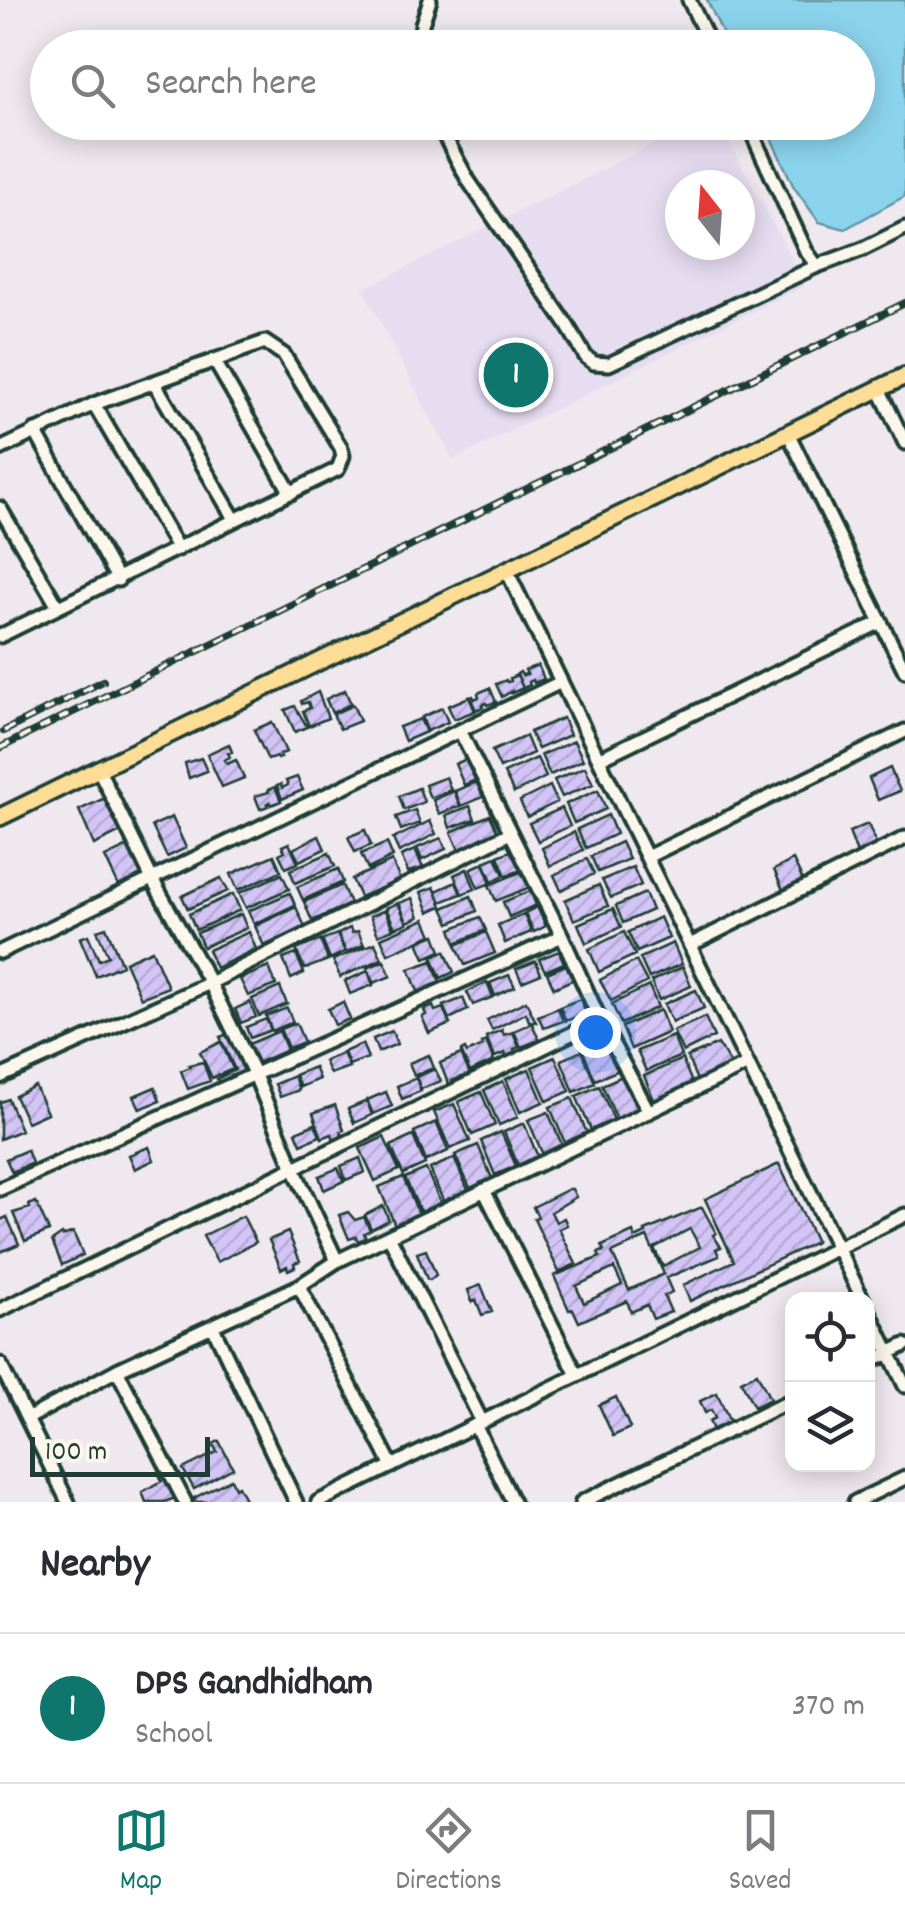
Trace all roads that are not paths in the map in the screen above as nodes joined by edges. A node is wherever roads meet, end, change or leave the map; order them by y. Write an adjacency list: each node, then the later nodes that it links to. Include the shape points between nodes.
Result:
1 (430, 0): 3 (street)
2 (690, 0): 4 (street)
3 (422, 30)
4 (704, 30)
5 (447, 140): 8 (street, via 594,363 609,364)
6 (754, 140): 8 (street)
7 (905, 228): 8 (street)
8 (817, 266)
9 (214, 360): 11 (street); 18 (street); 18 (street, via 273,345 341,448 338,469)
10 (905, 376): 12 (main road)
11 (154, 382): 13 (street); 20 (street)
12 (879, 388): 15 (main road); 16 (street)
13 (94, 404): 14 (street); 21 (street)
14 (35, 432): 17 (street); 23 (street)
15 (788, 433): 22 (main road); 25 (street)
16 (905, 443)
17 (0, 449)
18 (291, 492): 20 (street)
19 (0, 508): 24 (street)
20 (236, 520): 21 (street)
21 (178, 548): 23 (street)
22 (506, 569): 28 (street); 32 (main road)
23 (118, 580): 24 (street)
24 (58, 607): 26 (street)
25 (881, 622): 27 (street); 31 (street)
26 (0, 636)
27 (905, 671)
28 (561, 682): 29 (street); 31 (street)
29 (460, 731): 34 (street); 37 (street)
30 (905, 731): 36 (street)
31 (599, 759): 36 (street)
32 (98, 768): 33 (main road); 37 (street)
33 (0, 817)
34 (510, 833): 38 (street); 41 (street)
35 (905, 838): 39 (street)
36 (646, 856): 39 (street)
37 (152, 879): 40 (street); 41 (street)
38 (562, 936): 42 (street); 44 (street)
39 (690, 944): 43 (street)
40 (0, 952)
41 (210, 983): 44 (street); 45 (street)
42 (600, 1020): 46 (street); 47 (street)
43 (748, 1064): 46 (street); 52 (street)
44 (254, 1073): 47 (street); 48 (street)
45 (0, 1077)
46 (649, 1112): 49 (street)
47 (294, 1169): 53 (street); 56 (street)
48 (0, 1190)
49 (484, 1190): 51 (street); 64 (street)
50 (905, 1215): 52 (street)
51 (389, 1236): 53 (street); 68 (street)
52 (838, 1248): 55 (street); 64 (street)
53 (337, 1260): 54 (street)
54 (298, 1286): 58 (street); 69 (street)
55 (859, 1292)
56 (0, 1310)
57 (875, 1324): 60 (street)
58 (213, 1327): 63 (street); 73 (street)
59 (905, 1345): 60 (street)
60 (889, 1353): 61 (street); 65 (street)
61 (875, 1360)
62 (0, 1364): 67 (street)
63 (117, 1370): 67 (street); 72 (street)
64 (578, 1375): 68 (street)
65 (905, 1386)
66 (785, 1403): 76 (street)
67 (27, 1419): 71 (street)
68 (478, 1423): 69 (street); 75 (street)
69 (392, 1466): 74 (street)
70 (905, 1478): 77 (street)
71 (68, 1502)
72 (186, 1502)
73 (296, 1502)
74 (318, 1502)
75 (513, 1502)
76 (582, 1502)
77 (855, 1502)

